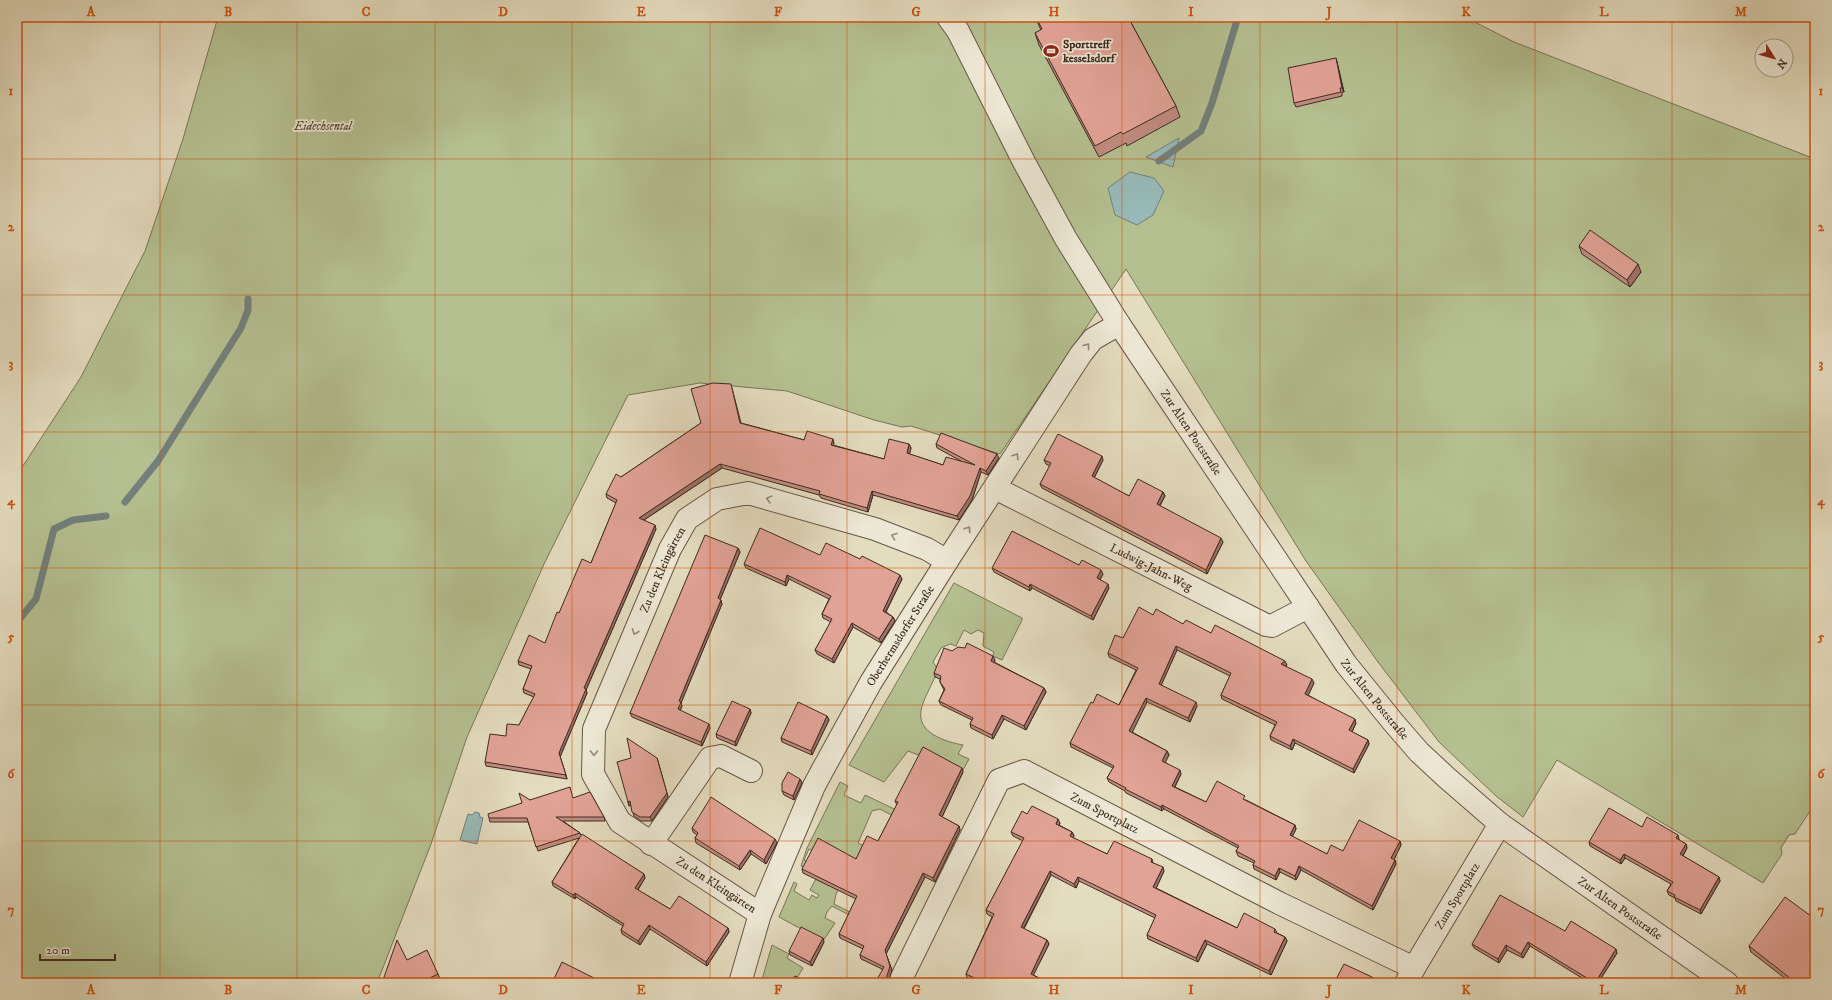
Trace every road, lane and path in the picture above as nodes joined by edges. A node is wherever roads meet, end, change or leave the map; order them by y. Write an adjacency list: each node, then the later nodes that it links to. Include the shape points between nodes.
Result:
1 (948, 17): 2 (street, Zur Alten Poststraße, via 958,31 1066,239)
2 (1119, 324): 3 (street, Oberhermsdorfer Straße, one-way to 2, via 1093,339); 5 (street, Zur Alten Poststraße)
3 (995, 488): 4 (street, Oberhermsdorfer Straße, one-way to 3); 5 (street, Ludwig-Jahn-Weg, via 1266,625 1272,626)
4 (947, 561): 8 (street, Zu den Kleingärten, one-way to 8, via 924,548 874,529 748,493 717,498 687,519 670,549 594,729 594,774 620,822); 9 (street, Oberhermsdorfer Straße, via 871,682 814,786)
5 (1308, 607): 7 (street, Zur Alten Poststraße, via 1346,664 1393,722 1447,778)
6 (751, 771): 8 (street, via 721,756 710,758)
7 (1500, 824): 10 (street, Zum Sportplatz); 13 (street, Zur Alten Poststraße)
8 (651, 844): 9 (street, Zu den Kleingärten)
9 (760, 914): 11 (street, Oberhermsdorfer Straße)
10 (1410, 975): 12 (street, Zum Sportplatz, via 1279,903 1024,770 999,780 900,980)
11 (740, 983)
12 (905, 983)
13 (1727, 983)

